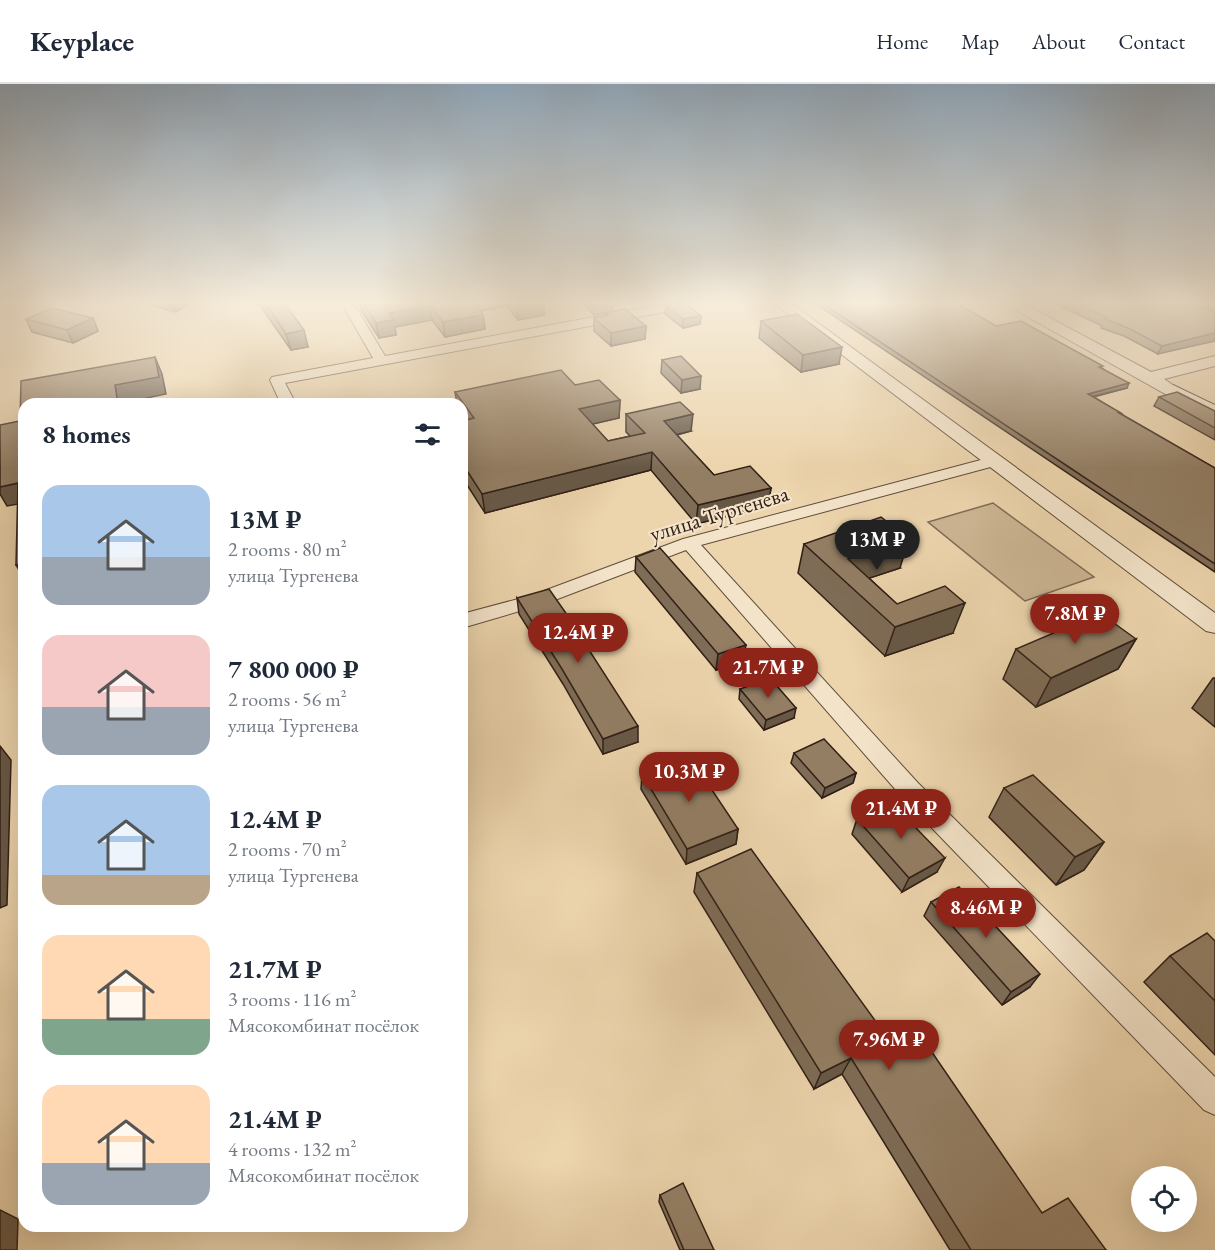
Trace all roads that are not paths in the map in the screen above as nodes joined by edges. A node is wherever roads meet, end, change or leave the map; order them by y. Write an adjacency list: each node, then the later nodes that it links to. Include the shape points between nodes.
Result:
1 (395, 358): 4 (street)
2 (854, 358): 10 (street)
3 (1112, 358): 6 (street)
4 (381, 361): 8 (street, via 277,381)
5 (1215, 361): 6 (street)
6 (1148, 378): 7 (street)
7 (1173, 391): 9 (main road)
8 (286, 398)
9 (1215, 414)
10 (992, 462): 11 (street, улица Тургенева); 13 (street)
11 (689, 543): 12 (street, улица Тургенева, via 540,599); 14 (street, via 910,790)
12 (468, 619)
13 (1215, 625)
14 (1215, 1099)

